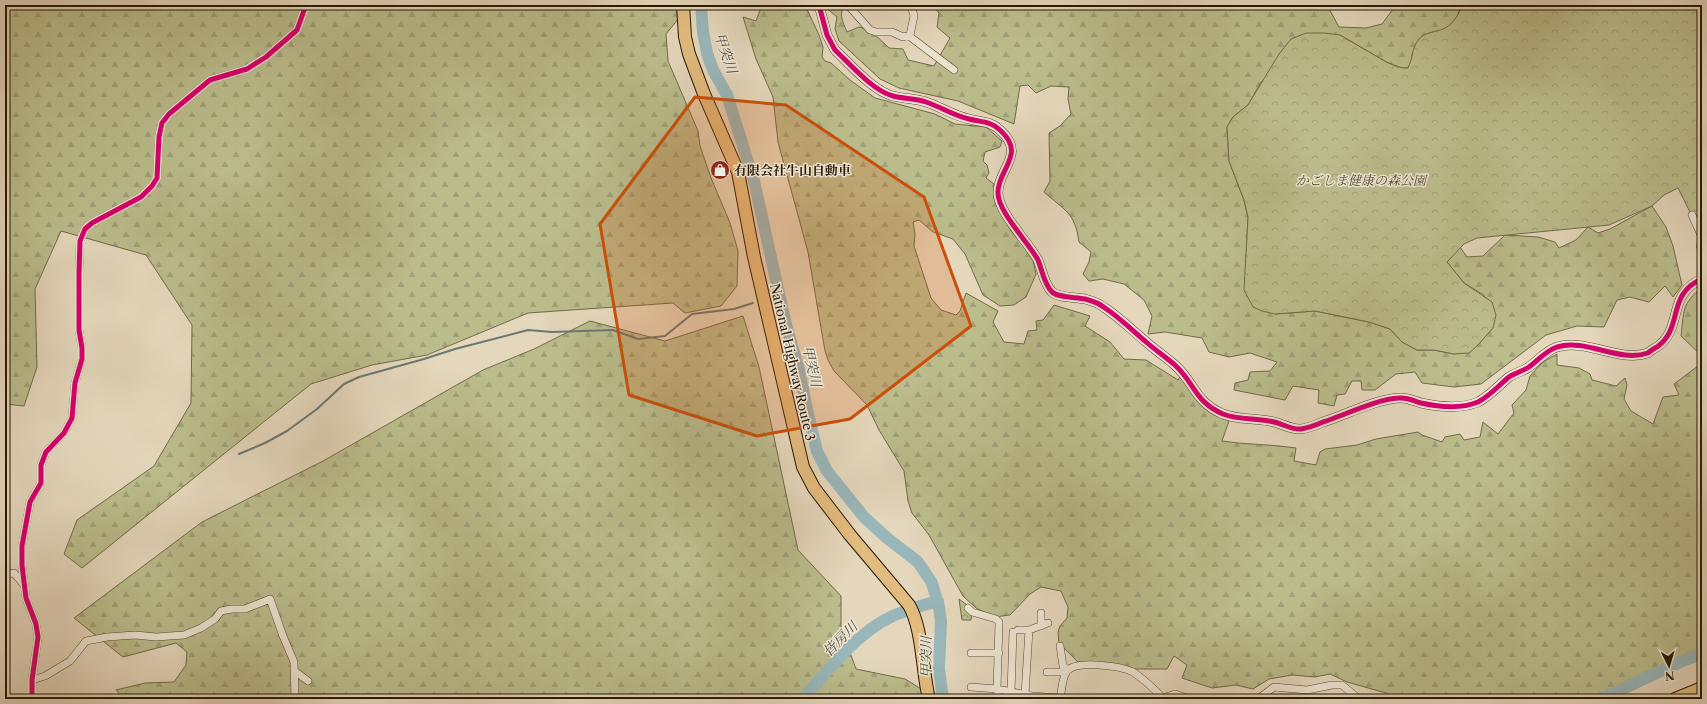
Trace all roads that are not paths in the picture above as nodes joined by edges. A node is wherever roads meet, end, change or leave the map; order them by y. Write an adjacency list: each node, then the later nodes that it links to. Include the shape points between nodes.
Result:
1 (306, 5): 12 (street, via 297,30 266,57 247,69 210,80 169,114 162,123 158,171 152,186 141,197 85,229 80,241 79,274 82,359 75,383 72,418 64,434 46,452 41,465 41,483 30,502 22,546)
2 (683, 5): 32 (highway, National Highway Route 3, via 689,54 738,172 754,257 803,467 814,488 914,613)
3 (817, 5): 10 (street, via 830,44 880,91 923,101 999,128 1009,141 1011,157 999,181 998,198 1014,228 1037,260 1051,291 1056,295 1088,300 1106,308 1178,368 1202,400 1228,415 1275,422 1300,429 1393,399 1405,398 1445,406 1473,403 1485,398 1544,354 1562,346 1573,344 1608,352 1648,353 1666,340 1682,293)
4 (848, 5): 6 (street, via 870,30)
5 (911, 5): 6 (street, via 914,21)
6 (909, 36): 7 (street)
7 (954, 70)
8 (1692, 215): 9 (street)
9 (1702, 237)
10 (1702, 278)
11 (5, 574): 12 (street, via 14,573)
12 (24, 585): 22 (street, via 38,637)
13 (968, 608): 18 (street, via 999,622)
14 (1041, 613): 15 (street, via 1045,624)
15 (1029, 630): 27 (street, via 1015,631); 28 (street)
16 (1060, 646): 19 (street, via 1063,666)
17 (971, 653): 18 (street)
18 (998, 653): 26 (street)
19 (1067, 671): 21 (street); 29 (street); 34 (street, via 1072,667 1084,665 1114,667 1131,671 1163,698 1175,694)
20 (296, 672): 22 (street, via 270,600 245,609 221,611 215,619 184,635 135,635 86,641 70,661 45,676); 23 (street); 31 (street)
21 (1047, 672)
22 (32, 680): 30 (street)
23 (308, 681)
24 (971, 687): 26 (street)
25 (1702, 688): 37 (highway)
26 (997, 689): 27 (street); 33 (street)
27 (1012, 692): 28 (street)
28 (1030, 697): 29 (street)
29 (1060, 698)
30 (32, 699)
31 (295, 699)
32 (929, 699)
33 (998, 699)
34 (1190, 699)
35 (1258, 699): 36 (street, via 1274,687 1308,690 1337,685 1342,685)
36 (1359, 699)
37 (1675, 699)

